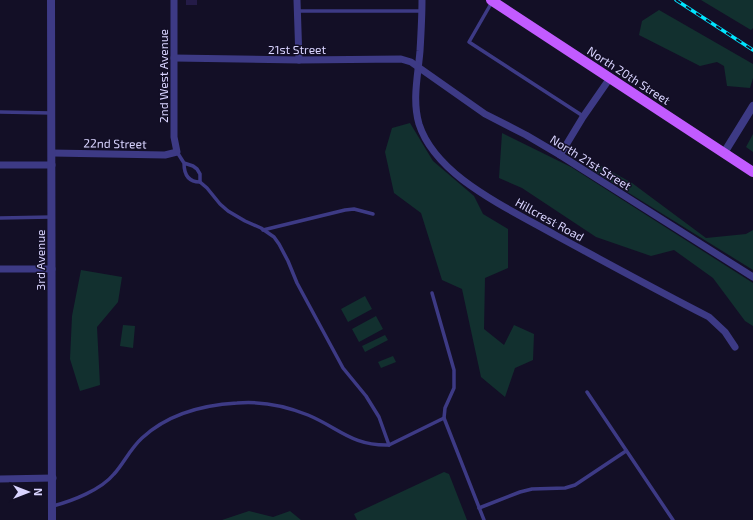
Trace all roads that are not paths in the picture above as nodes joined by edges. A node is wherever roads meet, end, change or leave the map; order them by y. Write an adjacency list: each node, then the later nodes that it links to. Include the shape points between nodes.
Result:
1 (52, 0): 14 (street, 3rd Avenue)
2 (174, 0): 8 (street, 2nd West Avenue)
3 (297, 0): 6 (street)
4 (422, 0): 7 (street, Hillcrest Road)
5 (492, 0): 11 (main road, North 20th Street); 15 (lane, via 469,42)
6 (298, 11): 7 (lane); 9 (street)
7 (422, 12): 10 (street, Hillcrest Road)
8 (174, 58): 9 (street, 21st Street); 16 (street, 2nd West Avenue, via 174,137)
9 (299, 60): 10 (street, 21st Street, via 401,60)
10 (418, 66): 19 (street, North 21st Street, via 485,114); 33 (street, Hillcrest Road, via 416,96 419,123 434,151 462,179 522,217 708,317 725,332)
11 (610, 78): 15 (street); 18 (main road, North 20th Street)
12 (753, 106): 18 (street)
13 (0, 112): 14 (lane)
14 (52, 113): 17 (street, 3rd Avenue)
15 (583, 117): 19 (street)
16 (177, 152): 17 (street, 22nd Street, via 165,155); 20 (lane)
17 (52, 153): 22 (street, 3rd Avenue)
18 (724, 153): 23 (main road, North 20th Street)
19 (560, 155): 31 (street, North 21st Street)
20 (184, 163): 24 (lane, via 197,170); 24 (lane, via 184,170 190,180)
21 (0, 165): 22 (street)
22 (52, 165): 26 (street, 3rd Avenue)
23 (753, 172)
24 (200, 182): 28 (lane, via 228,211)
25 (374, 214): 28 (lane, via 354,209 345,210)
26 (52, 217): 27 (lane); 30 (street, 3rd Avenue)
27 (0, 218)
28 (263, 230): 36 (lane, via 279,244 343,368 379,417)
29 (0, 269): 30 (street)
30 (52, 269): 38 (street, 3rd Avenue)
31 (753, 277)
32 (432, 292): 35 (lane, via 454,370 454,388 445,408)
33 (735, 347)
34 (586, 392): 37 (lane)
35 (444, 418): 36 (lane); 41 (lane)
36 (389, 445): 40 (lane, via 354,440 308,415 284,407 238,402 197,408 167,420 141,438 114,475 105,483 69,502)
37 (626, 451): 41 (lane, via 575,485 565,488 532,489); 44 (lane)
38 (53, 478): 39 (street); 40 (street, 3rd Avenue)
39 (0, 479)
40 (53, 506): 42 (street, 3rd Avenue)
41 (479, 508): 43 (lane)
42 (52, 520)
43 (484, 520)
44 (673, 520)

